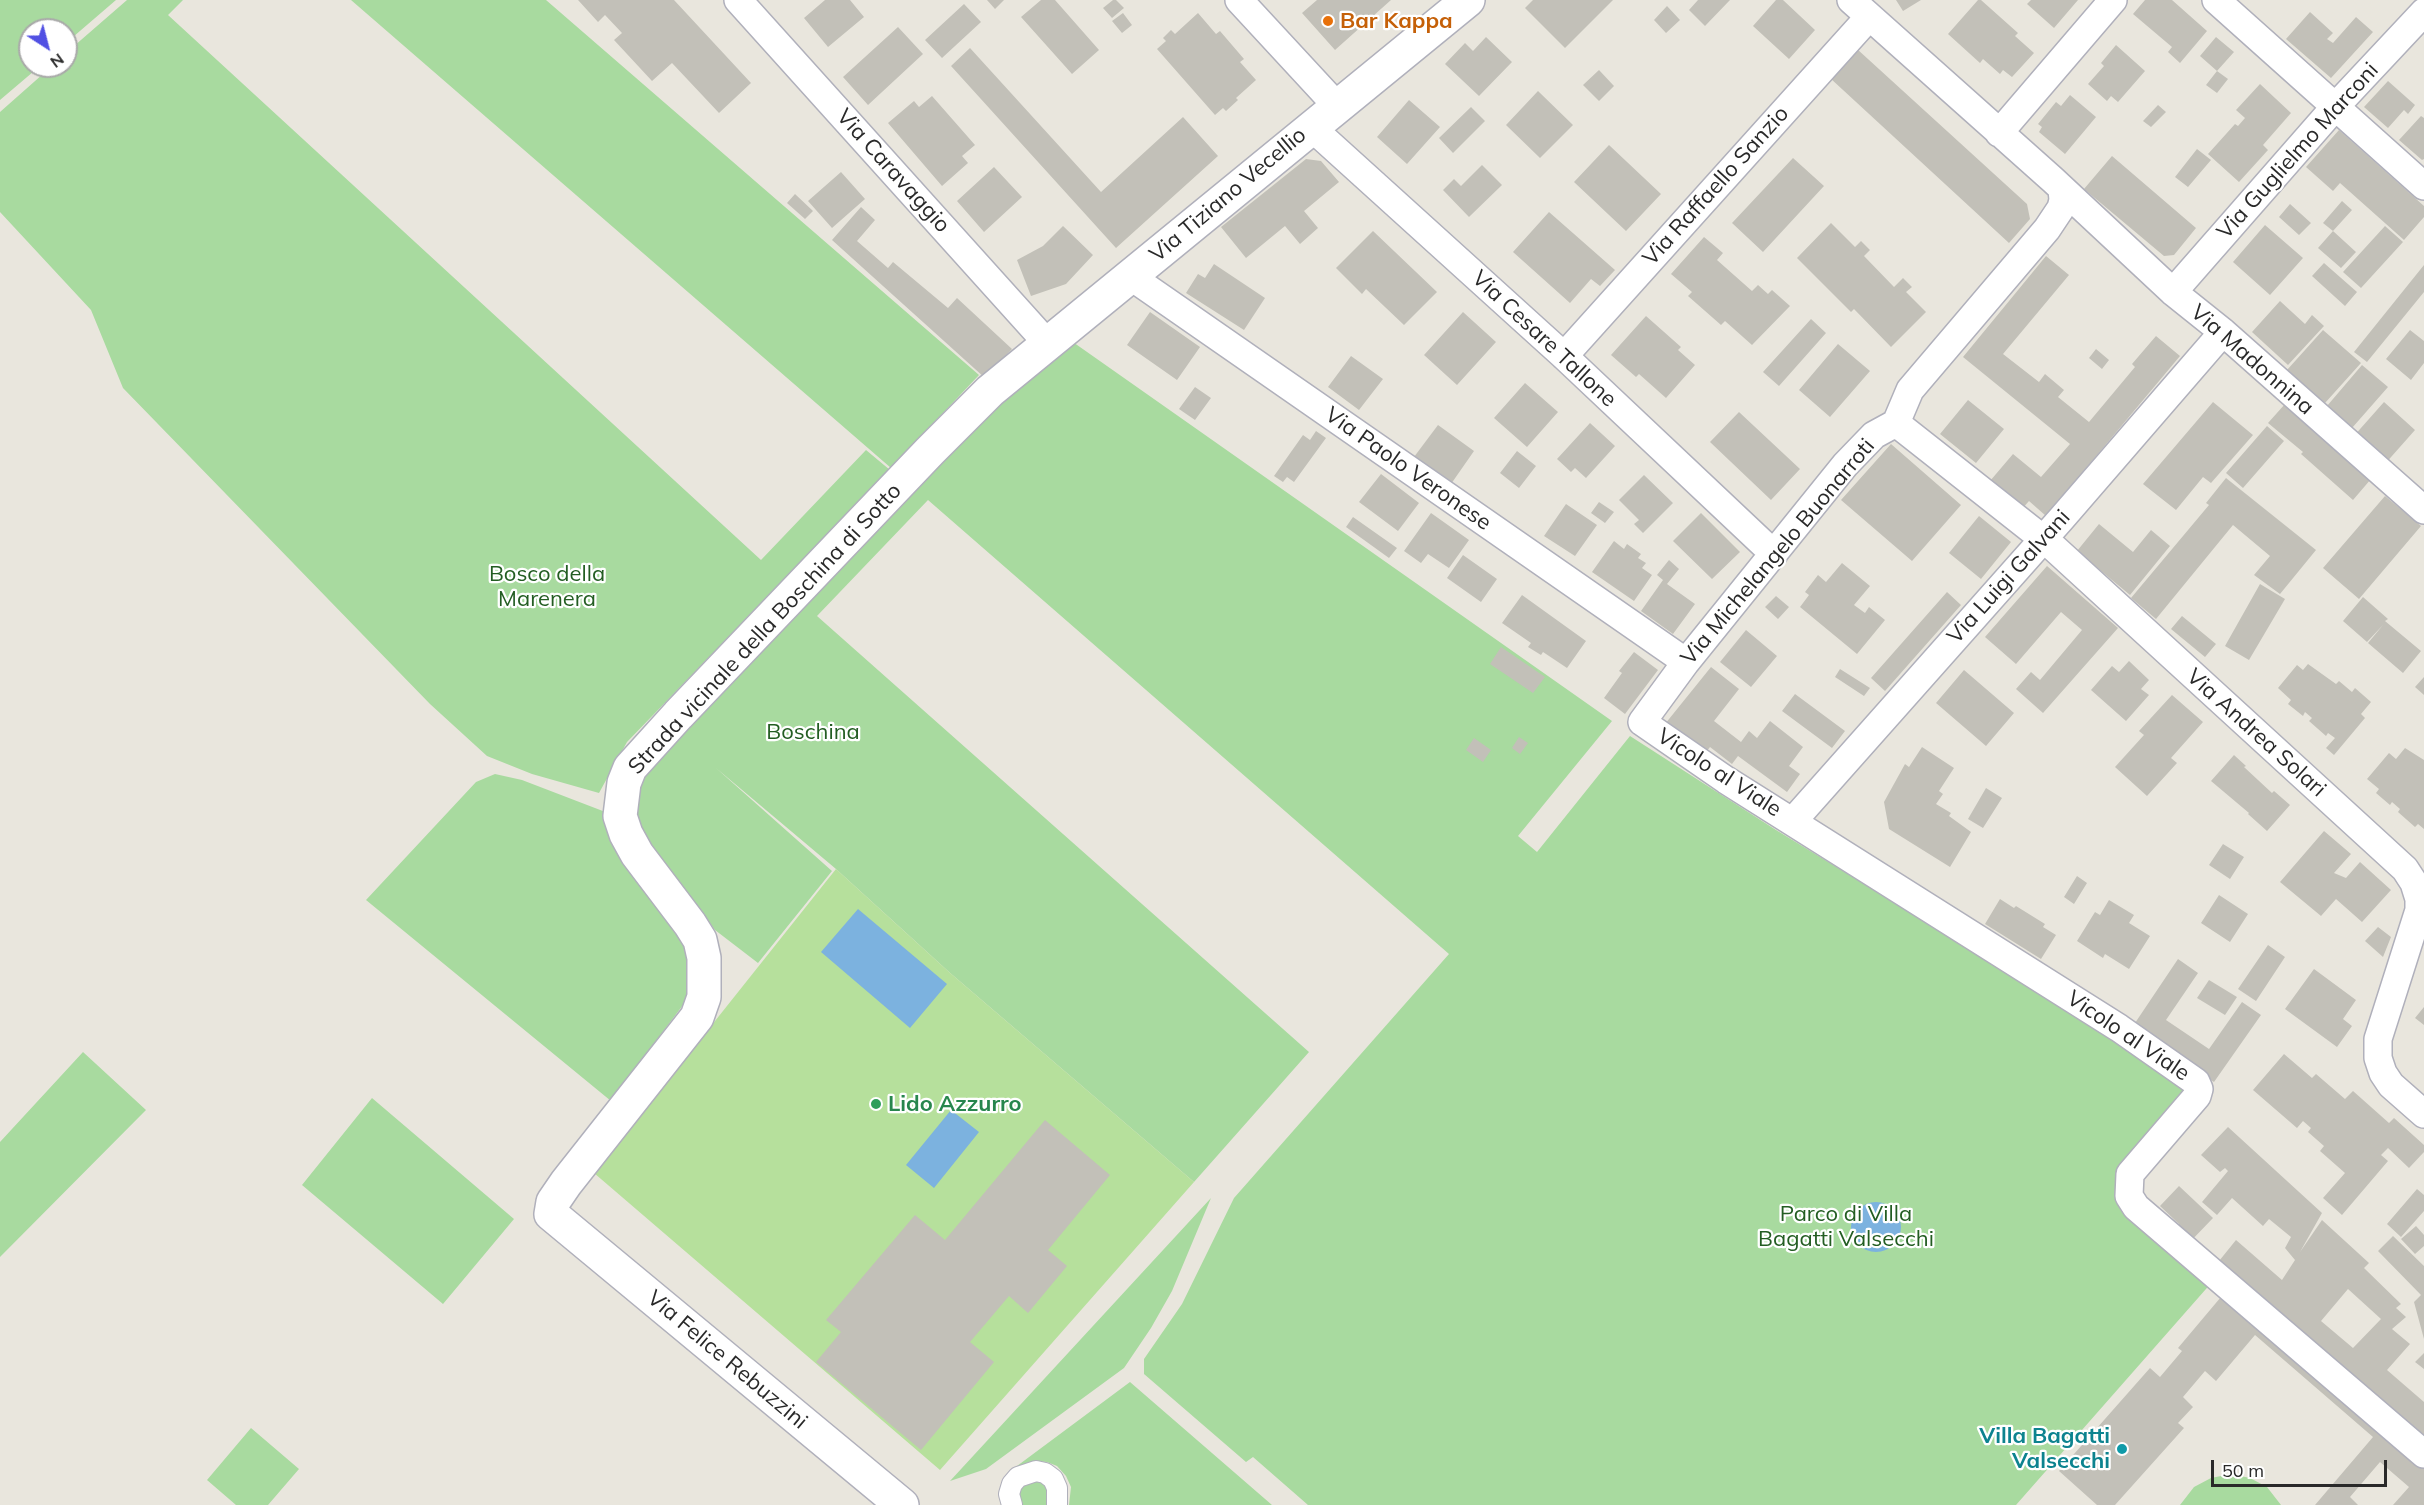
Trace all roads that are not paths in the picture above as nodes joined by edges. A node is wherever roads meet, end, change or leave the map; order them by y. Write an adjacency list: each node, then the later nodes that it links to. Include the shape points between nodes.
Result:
1 (738, 0): 17 (street, Via Caravaggio)
2 (1239, 0): 8 (street)
3 (1468, 0): 8 (street, Via Tiziano Vecellio)
4 (2113, 0): 11 (street)
5 (2216, 0): 9 (street)
6 (1860, 8): 11 (street, Via Madonnina); 18 (street, Via Raffaello Sanzio)
7 (2424, 12): 9 (street, Via Guglielmo Marconi)
8 (1337, 106): 10 (street, Via Tiziano Vecellio)
9 (2335, 107): 12 (street); 15 (street, Via Guglielmo Marconi)
10 (1311, 126): 14 (street, Via Tiziano Vecellio); 18 (street, Via Cesare Tallone)
11 (1999, 133): 13 (street, Via Madonnina)
12 (2424, 186)
13 (2068, 202): 15 (street, Via Madonnina); 20 (street, Via Michelangelo Buonarroti, via 1910,390)
14 (1130, 276): 17 (street, Via Tiziano Vecellio); 24 (street, Via Paolo Veronese)
15 (2173, 292): 16 (street, Via Madonnina)
16 (2223, 332): 21 (street, Via Madonnina); 22 (street, Via Luigi Galvani)
17 (1047, 343): 19 (street, Via Tiziano Vecellio)
18 (1564, 356): 23 (street, Via Cesare Tallone)
19 (990, 391): 28 (street, Strada vicinale della Boschina di Sotto, via 630,768 622,797 622,825 637,854 700,940 704,997 697,1017 557,1196)
20 (1896, 423): 22 (street, Via Andrea Solari); 23 (street, Via Michelangelo Buonarroti, via 1874,435 1852,458)
21 (2424, 510)
22 (2042, 540): 26 (street, Via Luigi Galvani); 27 (street, Via Andrea Solari, via 2405,869 2414,883 2419,910 2378,1039 2378,1058 2391,1085)
23 (1774, 554): 24 (street, Via Michelangelo Buonarroti)
24 (1686, 663): 25 (street, Via Michelangelo Buonarroti)
25 (1642, 722): 26 (street, Vicolo al Viale)
26 (1793, 821): 29 (street, Vicolo al Viale, via 2119,1028 2196,1082 2197,1096 2130,1174 2129,1196 2136,1208)
27 (2424, 1114)
28 (551, 1214): 30 (street, Via Felice Rebuzzini)
29 (2424, 1454)
30 (902, 1505)
31 (1012, 1505): 32 (street, via 1012,1484 1018,1477 1036,1471 1053,1479 1058,1488)
32 (1056, 1505)

